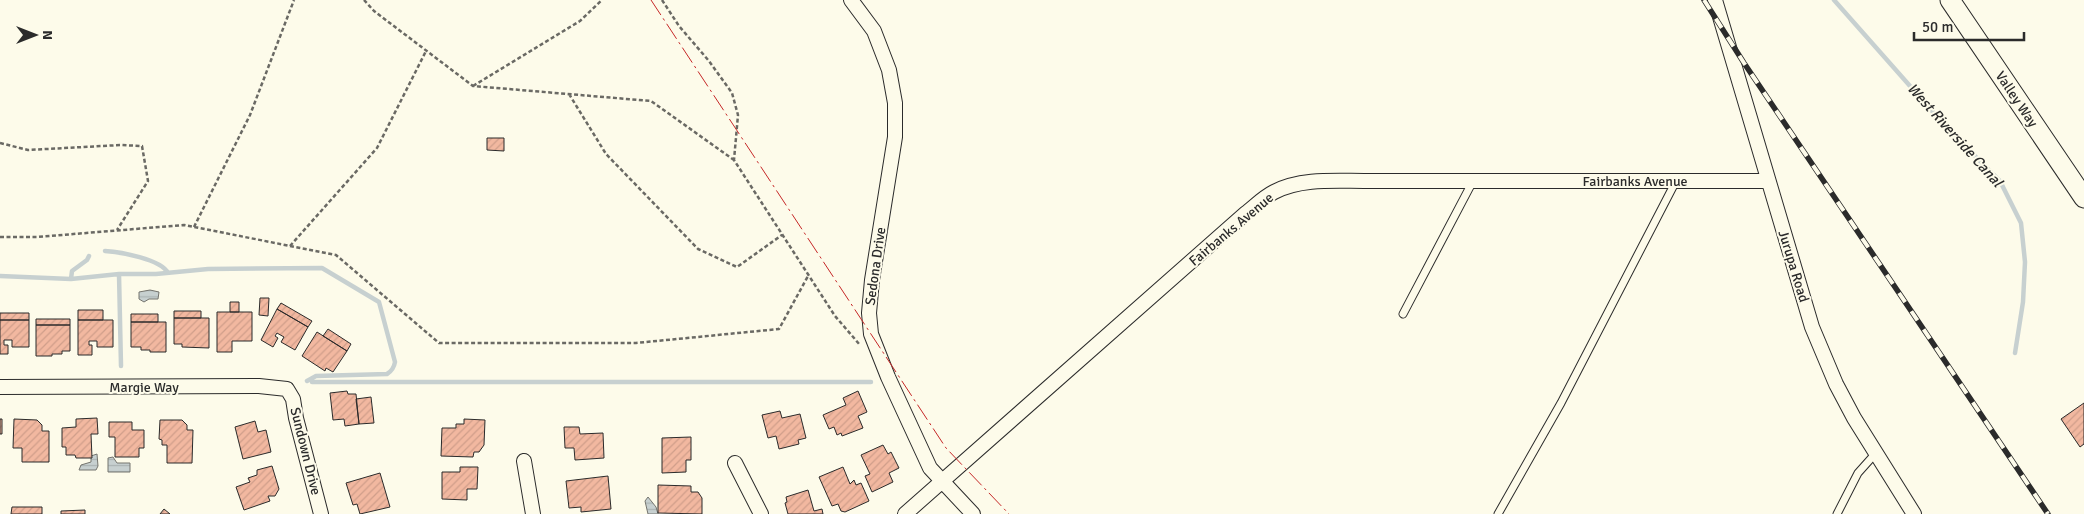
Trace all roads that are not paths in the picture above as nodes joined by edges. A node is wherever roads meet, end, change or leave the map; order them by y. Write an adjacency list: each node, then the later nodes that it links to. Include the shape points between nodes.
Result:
1 (851, 0): 14 (street, Sedona Drive, via 874,31 889,70 895,103 895,137 872,280 871,334 930,468)
2 (1715, 0): 6 (street, Jurupa Road)
3 (1950, 0): 7 (street, Valley Way)
4 (1473, 181): 5 (street, Fairbanks Avenue); 8 (lane); 14 (street, Fairbanks Avenue, via 1310,182 1273,192)
5 (1676, 181): 6 (street, Fairbanks Avenue); 20 (lane, via 1561,403)
6 (1768, 181): 11 (street, Jurupa Road, via 1812,327 1836,384)
7 (2084, 198)
8 (1403, 314)
9 (0, 388): 10 (street, Margie Way, via 259,386)
10 (287, 390): 15 (street, Sundown Drive, via 293,399)
11 (1875, 454): 21 (lane, via 1858,473); 22 (street, Jurupa Road)
12 (524, 460): 16 (street)
13 (735, 463): 17 (street)
14 (941, 481): 18 (street, Fairbanks Avenue); 19 (street, Sedona Drive)
15 (321, 514)
16 (534, 514)
17 (761, 514)
18 (905, 514)
19 (973, 514)
20 (1498, 514)
21 (1837, 514)
22 (1914, 514)

